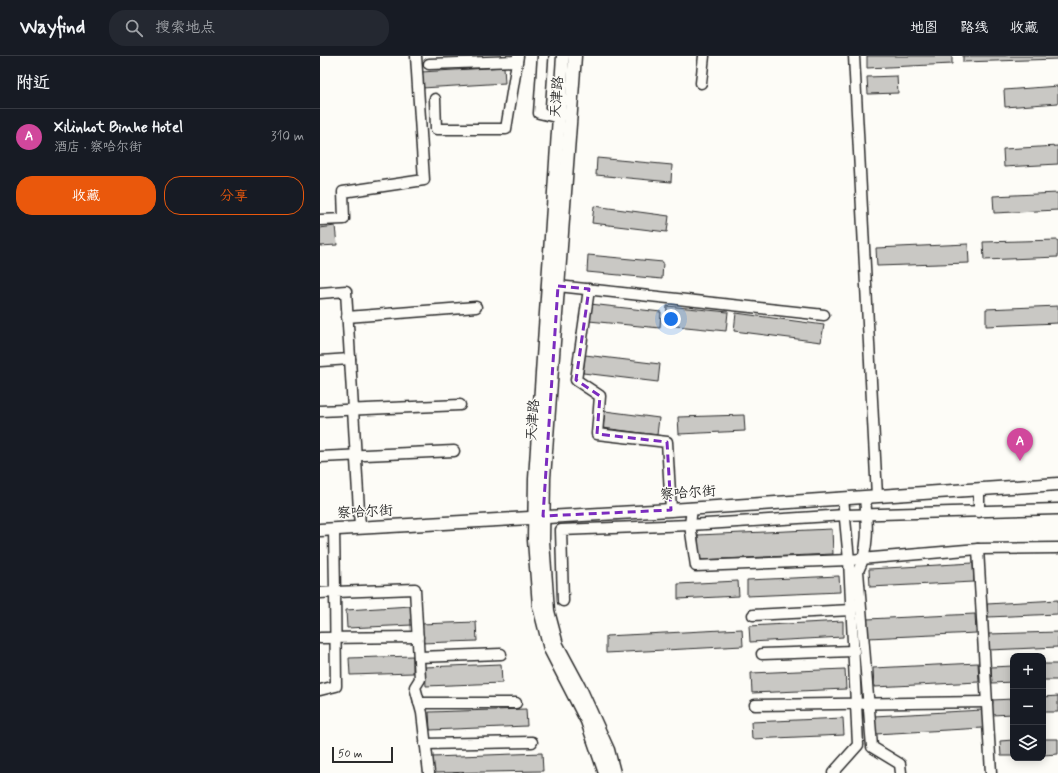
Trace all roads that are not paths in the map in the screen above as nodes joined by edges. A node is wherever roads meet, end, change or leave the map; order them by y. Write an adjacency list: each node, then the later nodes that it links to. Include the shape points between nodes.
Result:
1 (416, 56): 12 (street, via 424,180 343,192 344,219)
2 (543, 56): 11 (street, via 539,113)
3 (563, 56): 11 (street, 天津路)
4 (575, 56): 13 (street, 天津路)
5 (704, 56): 9 (street)
6 (854, 56): 29 (street)
7 (517, 58): 8 (street); 10 (street, via 506,129 436,129)
8 (429, 64)
9 (701, 84)
10 (435, 99)
11 (560, 118): 38 (street, 天津路, via 535,480)
12 (320, 220)
13 (558, 286): 14 (street); 38 (street, 天津路)
14 (590, 289): 17 (street); 34 (street, via 576,380 600,396 597,434 667,442)
15 (320, 293): 18 (street, via 346,291)
16 (476, 307): 18 (street)
17 (824, 315)
18 (347, 317): 19 (street)
19 (350, 359): 20 (street); 22 (street)
20 (320, 361)
21 (460, 406): 22 (street)
22 (353, 410): 23 (street); 25 (street)
23 (320, 411)
24 (454, 451): 25 (street)
25 (356, 455): 26 (street); 40 (street)
26 (320, 457)
27 (1058, 484): 28 (street, 察哈尔街)
28 (979, 489): 29 (street, 察哈尔街); 35 (street)
29 (877, 496): 30 (street, 察哈尔街)
30 (865, 497): 31 (street, 察哈尔街); 37 (street)
31 (843, 498): 32 (street, 察哈尔街); 36 (street)
32 (692, 508): 34 (street, 察哈尔街); 39 (street)
33 (1058, 509): 35 (street)
34 (671, 510): 38 (street, 察哈尔街)
35 (980, 512): 37 (street)
36 (845, 515): 37 (street); 39 (street); 46 (street)
37 (866, 515): 45 (street)
38 (539, 517): 40 (street, 察哈尔街); 70 (street, 天津路, via 534,540 539,606 550,649 587,721); 71 (street, 天津路, via 548,611 557,645 608,750)
39 (690, 525): 46 (street, via 696,566); 49 (street, via 561,530)
40 (360, 528): 41 (street, 察哈尔街)
41 (334, 529): 42 (street, 察哈尔街); 48 (street)
42 (320, 530)
43 (1058, 548): 44 (street)
44 (978, 549): 45 (street); 60 (street)
45 (865, 558): 46 (street); 64 (street, via 858,571)
46 (849, 560): 50 (street)
47 (320, 592): 48 (street)
48 (335, 592): 52 (street); 53 (street, via 415,590)
49 (564, 601)
50 (852, 610): 51 (street); 55 (street)
51 (753, 615)
52 (336, 637): 53 (street); 54 (street); 59 (street, via 336,686)
53 (418, 637): 58 (street)
54 (320, 638)
55 (854, 652): 57 (street); 63 (street)
56 (501, 654): 58 (street)
57 (762, 654)
58 (419, 656): 61 (street, via 420,679 415,687)
59 (320, 690)
60 (987, 702): 64 (street); 74 (street)
61 (419, 703): 62 (street); 67 (street)
62 (516, 703)
63 (856, 703): 64 (street); 65 (street); 72 (street, via 858,745)
64 (868, 703): 73 (street, via 872,747 900,764)
65 (755, 705)
66 (532, 742): 67 (street)
67 (425, 744): 69 (street)
68 (425, 773): 69 (street)
69 (429, 773)
70 (605, 773)
71 (614, 773)
72 (833, 773)
73 (901, 773)
74 (991, 773)

